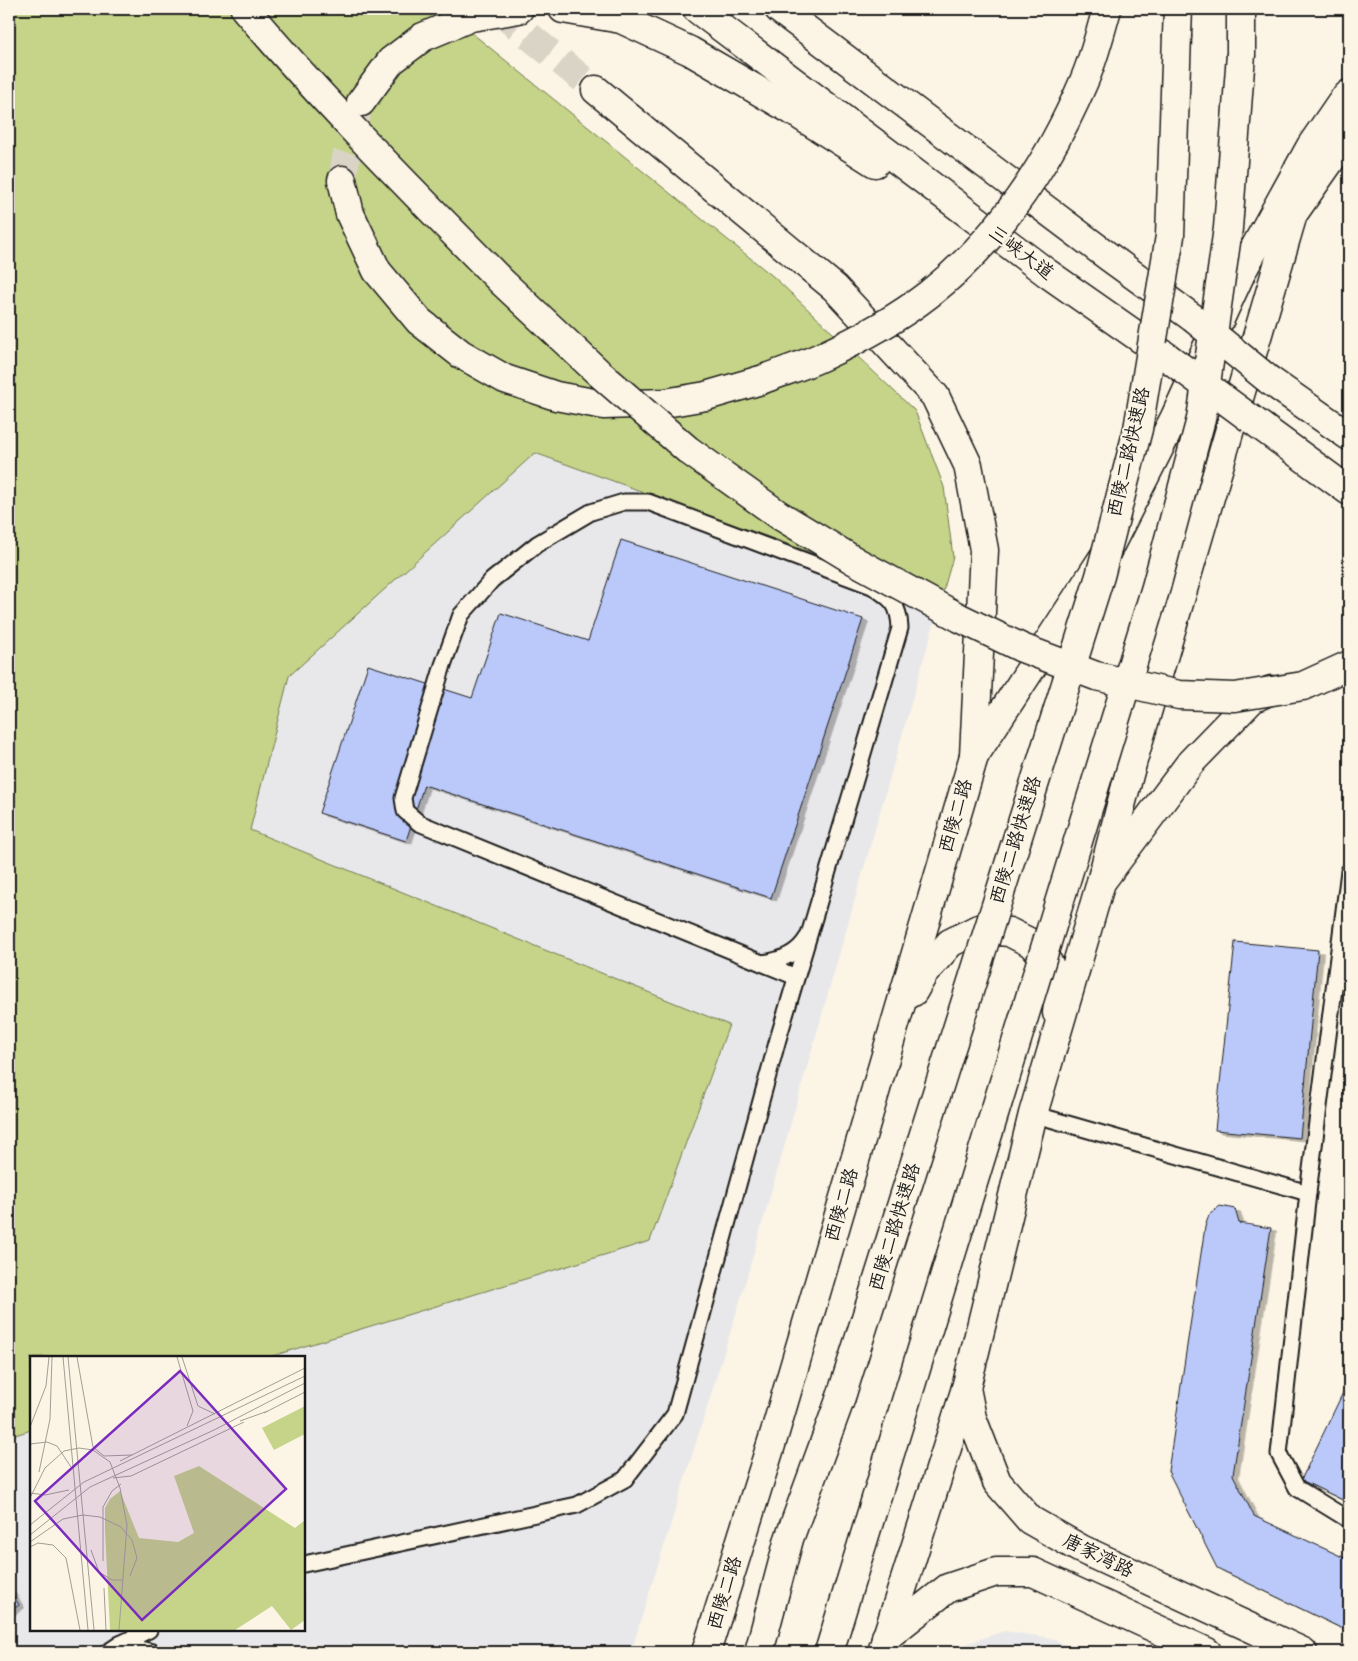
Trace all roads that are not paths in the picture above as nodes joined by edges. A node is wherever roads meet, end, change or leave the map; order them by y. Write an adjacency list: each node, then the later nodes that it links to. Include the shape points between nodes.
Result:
1 (245, 9): 20 (main road, bridge, via 416,194 599,373 688,450 779,514 855,561 1022,648 1096,676 1179,695 1235,697 1303,686)
2 (519, 9): 11 (main road, via 471,17 423,37 391,61)
3 (563, 9): 14 (main road, via 621,19 690,51 788,108)
4 (697, 9): 14 (main road, 三峡大道)
5 (779, 9): 15 (main road, bridge, via 1193,318)
6 (1107, 9): 13 (main road, bridge, via 1085,80 1055,142 1023,194 966,262 928,294 883,325 820,357 761,380 706,396 673,402 604,405 556,396 505,379 461,354 419,321 378,270 350,214)
7 (1241, 9): 44 (main road, bridge, via 1241,54 1228,228 1201,419 1185,484 1151,606)
8 (1178, 22): 19 (main road, 西陵二路快速路, bridge, via 1170,236 1138,429)
9 (596, 90): 22 (main road, via 835,288 935,396 968,465 984,550)
10 (1349, 94): 19 (main road, via 1311,146 1242,271 1175,417)
11 (361, 102)
12 (1349, 134): 24 (main road, via 1293,214 1132,767)
13 (342, 180)
14 (1047, 273): 18 (main road, 三峡大道, bridge)
15 (1269, 380): 16 (main road); 17 (main road)
16 (1349, 415)
17 (1349, 436)
18 (1349, 490)
19 (1105, 555): 22 (main road); 35 (main road, 西陵二路快速路, bridge, via 840,1400)
20 (1349, 665)
21 (1349, 676): 24 (main road, via 1319,676 1286,684 1252,699 1191,762)
22 (974, 756): 30 (main road, 西陵二路)
23 (1349, 871): 32 (lane)
24 (1102, 882): 29 (main road)
25 (809, 935): 26 (lane, via 801,947 787,957); 26 (lane, via 900,628 899,613 894,603 872,586 648,502 624,502 591,512 536,544 492,580 460,615 403,798 405,810 419,823); 27 (lane)
26 (764, 964): 27 (lane); 28 (lane, via 773,970 783,988)
27 (796, 977): 28 (lane)
28 (784, 1017): 36 (lane, via 675,1414 625,1479 577,1505)
29 (1052, 1051): 30 (main road, via 1058,1005 1050,964 1031,943 1009,932 978,929 950,943 924,973 905,1007); 31 (main road)
30 (887, 1052): 41 (main road, 西陵二路, via 778,1422)
31 (1033, 1114): 32 (lane); 33 (main road)
32 (1308, 1193): 34 (lane, via 1279,1454 1297,1488)
33 (966, 1388): 38 (main road); 46 (main road, 唐家湾路, via 972,1418 997,1482 1030,1520 1081,1549)
34 (1349, 1520)
35 (789, 1539): 42 (main road); 43 (main road, 西陵二路快速路)
36 (305, 1564)
37 (147, 1631): 39 (lane)
38 (884, 1645): 45 (main road, via 948,1588 996,1572 1033,1572)
39 (114, 1648): 40 (lane)
40 (152, 1652)
41 (706, 1652)
42 (742, 1652)
43 (759, 1652)
44 (829, 1652)
45 (1207, 1652)
46 (1303, 1652)

